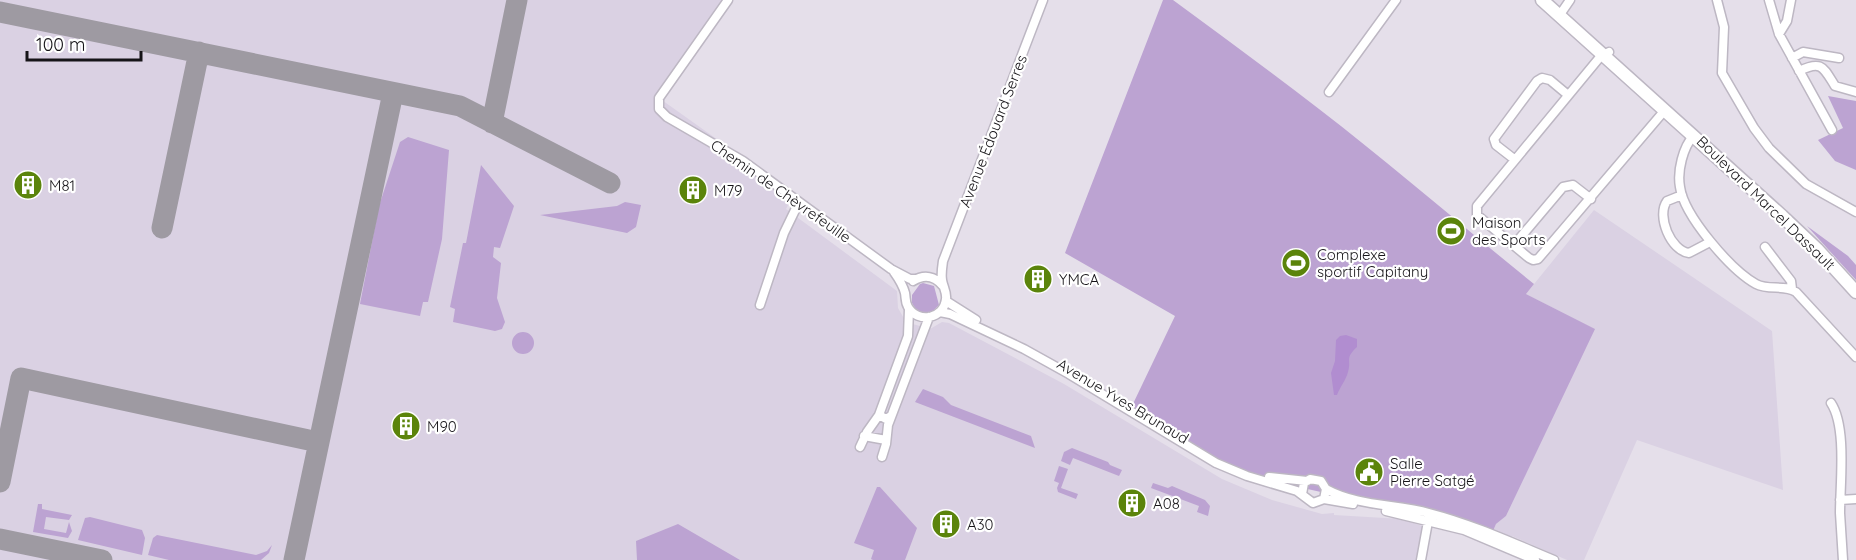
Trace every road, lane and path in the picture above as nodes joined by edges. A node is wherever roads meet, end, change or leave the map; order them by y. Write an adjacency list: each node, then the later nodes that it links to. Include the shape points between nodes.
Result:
1 (728, 0): 25 (street, Chemin de Chèvrefeuille, via 659,98 658,105 662,113 734,154)
2 (1043, 0): 30 (street, Avenue Édouard Serres)
3 (1395, 0): 16 (street)
4 (1542, 0): 10 (main road, Boulevard Marcel Dassault)
5 (1550, 0): 10 (main road, Boulevard Marcel Dassault)
6 (1570, 0): 10 (street)
7 (1717, 0): 26 (street, via 1724,33 1722,74 1754,128 1806,184)
8 (1769, 0): 11 (street)
9 (1791, 0): 11 (street, via 1787,21)
10 (1561, 13): 12 (main road, Boulevard Marcel Dassault)
11 (1779, 34): 13 (street)
12 (1606, 53): 18 (street); 19 (main road, Boulevard Marcel Dassault)
13 (1792, 58): 14 (street, via 1803,52); 15 (street)
14 (1839, 58)
15 (1799, 71): 17 (street, via 1811,65 1820,66 1835,86); 20 (street)
16 (1329, 92)
17 (1856, 92)
18 (1568, 95): 22 (street); 22 (street, via 1548,80 1537,81 1494,139)
19 (1669, 113): 21 (main road, Boulevard Marcel Dassault); 24 (street)
20 (1832, 130)
21 (1694, 135): 23 (street, via 1682,159); 36 (main road, Boulevard Marcel Dassault, via 1817,249)
22 (1514, 159): 28 (street, via 1476,210)
23 (1682, 195): 27 (street); 27 (street, via 1667,201 1662,214 1676,247 1689,253)
24 (1591, 199): 28 (street, via 1573,185 1563,187); 28 (street, via 1538,259 1530,259)
25 (799, 202): 31 (street, Chemin de Chèvrefeuille); 39 (street, via 784,233)
26 (1856, 212)
27 (1710, 242): 35 (street, via 1754,283)
28 (1514, 245)
29 (1765, 247): 35 (street, via 1791,281)
30 (943, 261): 32 (street, Avenue Édouard Serres); 34 (street, Avenue Édouard Serres)
31 (891, 269): 33 (street, Chemin de Chèvrefeuille); 37 (street, Chemin de Chèvrefeuille)
32 (926, 276): 33 (street); 34 (street)
33 (915, 279): 37 (street)
34 (944, 287): 38 (street)
35 (1792, 289): 43 (street)
36 (1856, 292)
37 (905, 295): 40 (street)
38 (946, 301): 41 (street); 51 (street, Avenue Yves Brunaud, via 1216,457 1275,479)
39 (760, 306)
40 (909, 308): 42 (street, via 919,316); 45 (street, via 908,336)
41 (940, 312): 42 (street); 53 (street, Avenue Yves Brunaud, via 1024,349 1216,463)
42 (929, 317): 46 (street)
43 (1856, 357)
44 (1831, 404): 56 (street, via 1840,429)
45 (877, 418): 46 (street); 47 (street)
46 (889, 421): 48 (street)
47 (864, 436): 48 (street); 49 (street)
48 (886, 440): 50 (street)
49 (860, 447)
50 (882, 457)
51 (1307, 481): 52 (street, via 1318,479); 53 (street)
52 (1326, 489): 54 (street); 57 (street, via 1347,498)
53 (1302, 494): 54 (street, via 1312,503)
54 (1324, 499): 57 (street)
55 (1856, 499): 56 (street)
56 (1840, 500): 61 (street)
57 (1429, 516): 58 (street); 59 (street); 60 (street, via 1489,533)
58 (1421, 560)
59 (1535, 560)
60 (1554, 560)
61 (1843, 560)

